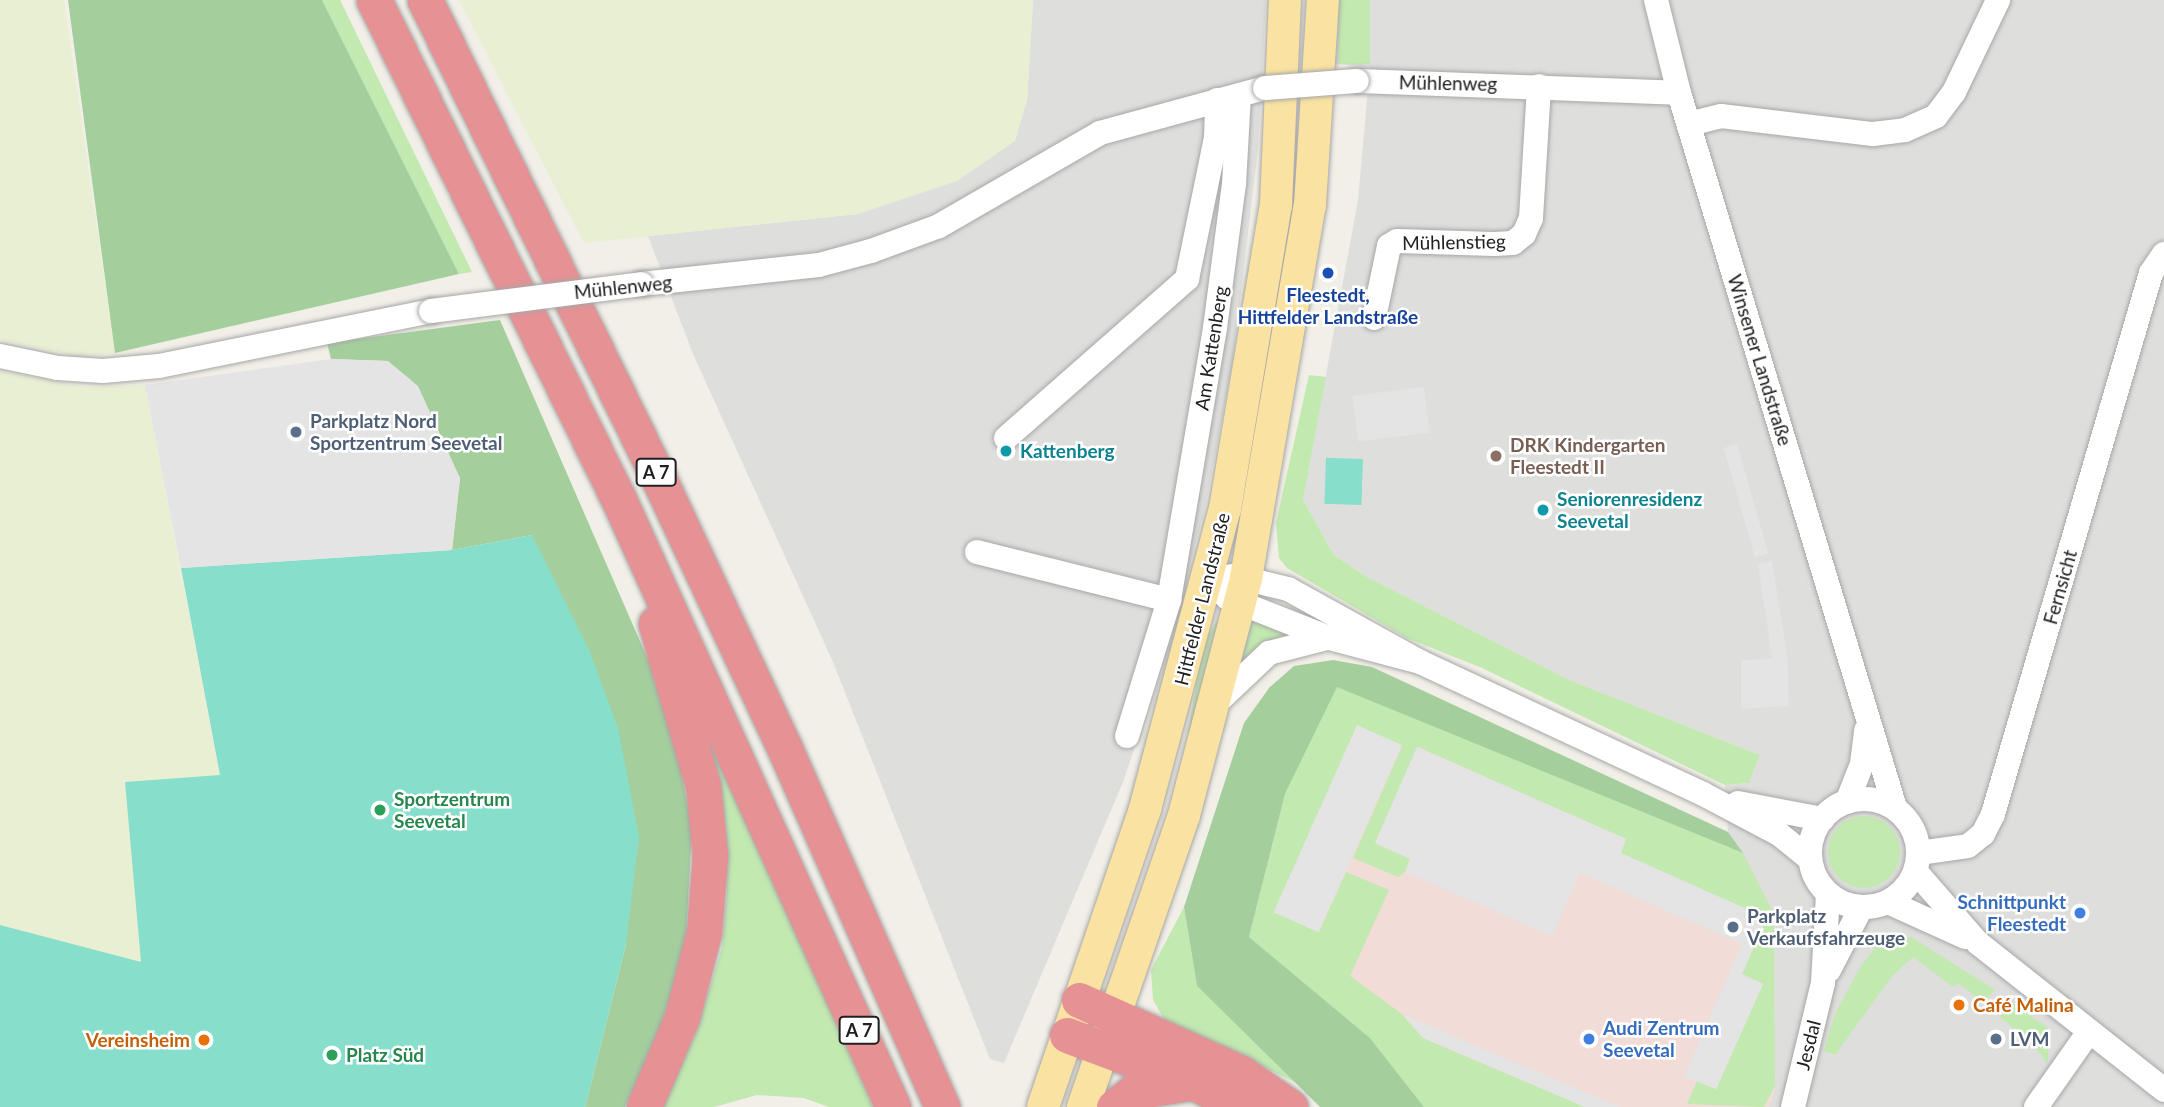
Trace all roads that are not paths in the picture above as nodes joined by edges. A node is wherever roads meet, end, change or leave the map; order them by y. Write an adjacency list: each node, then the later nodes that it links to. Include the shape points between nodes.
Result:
1 (374, 0): 16 (highway, A 7)
2 (425, 0): 46 (highway, A 7, via 665,491)
3 (1323, 0): 19 (main road, Hittfelder Landstraße, via 1321,74 1302,268)
4 (1656, 0): 9 (street, Winsener Landstraße)
5 (1998, 0): 11 (street, via 1954,92 1936,116 1905,130 1873,134 1721,116)
6 (1285, 11): 7 (main road, Hittfelder Landstraße)
7 (1275, 81): 8 (street, Mühlenweg, bridge); 10 (street, Mühlenweg); 18 (main road, Hittfelder Landstraße, via 1266,278)
8 (1539, 86): 9 (street, Mühlenweg); 13 (street, Mühlenstieg, via 1531,218 1524,234 1513,243 1397,241 1389,246)
9 (1679, 93): 11 (street, Winsener Landstraße)
10 (1228, 98): 14 (street, Mühlenweg, bridge, via 1100,133 939,226 819,265 430,311 159,366 103,371 58,368); 15 (street, via 1187,279); 20 (street, Am Kattenberg, via 1234,184)
11 (1689, 124): 24 (street, Winsener Landstraße)
12 (2158, 263): 31 (street, Fernsicht, via 1993,814 1983,834 1968,846)
13 (1374, 318)
14 (0, 356)
15 (1006, 438)
16 (620, 500): 44 (highway, via 704,786 710,856 704,932 685,1005); 45 (highway, A 7)
17 (977, 552): 20 (street)
18 (1208, 580): 19 (street); 37 (main road, Hittfelder Landstraße, via 1145,809)
19 (1243, 590): 21 (street); 22 (street, via 1288,589); 23 (main road, Hittfelder Landstraße)
20 (1169, 600): 25 (street, Am Kattenberg)
21 (1329, 638): 22 (street); 23 (street, via 1269,653)
22 (1420, 662): 26 (street)
23 (1214, 705): 38 (main road, Hittfelder Landstraße, via 1184,815)
24 (1867, 719): 27 (street, Winsener Landstraße, via 1862,764); 28 (street, Winsener Landstraße)
25 (1126, 736)
26 (1703, 794): 29 (street); 30 (street, via 1779,834)
27 (1847, 802): 28 (street, via 1880,801); 29 (street)
28 (1895, 808): 31 (street, Winsener Landstraße, via 1912,828)
29 (1822, 819): 30 (street)
30 (1810, 859): 32 (street)
31 (1917, 862): 33 (street, via 1909,884); 35 (street, Winsener Landstraße)
32 (1828, 894): 34 (street); 36 (street, Jesdal)
33 (1888, 902): 34 (street); 35 (street, Winsener Landstraße)
34 (1861, 908): 36 (street, Jesdal)
35 (1978, 943): 39 (street, Winsener Landstraße)
36 (1823, 984): 52 (street, Jesdal)
37 (1079, 1000): 38 (highway); 40 (main road, Hittfelder Landstraße)
38 (1115, 1014): 41 (main road, Hittfelder Landstraße); 51 (highway, via 1241,1073)
39 (2088, 1033): 43 (street, Winsener Landstraße); 53 (street)
40 (1067, 1035): 41 (highway); 47 (main road, Hittfelder Landstraße)
41 (1103, 1049): 42 (highway); 48 (main road, Hittfelder Landstraße)
42 (1195, 1083): 49 (highway, via 1163,1084 1133,1092); 50 (highway)
43 (2164, 1090)
44 (644, 1107)
45 (893, 1107)
46 (942, 1107)
47 (1042, 1107)
48 (1083, 1107)
49 (1114, 1107)
50 (1241, 1107)
51 (1290, 1107)
52 (1793, 1107)
53 (2036, 1107)

